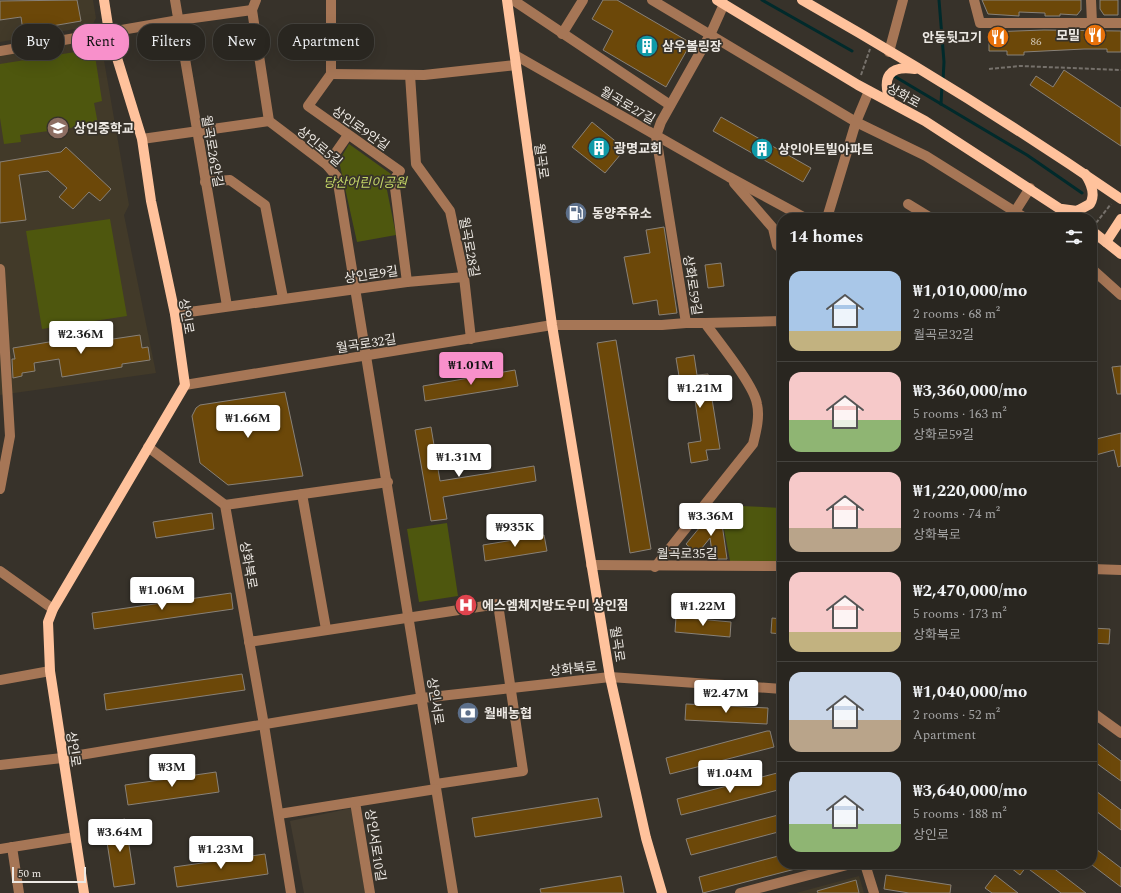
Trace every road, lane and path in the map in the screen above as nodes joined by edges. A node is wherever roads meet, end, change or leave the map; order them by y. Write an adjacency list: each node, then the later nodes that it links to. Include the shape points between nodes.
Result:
1 (104, 0): 18 (main road, 상인로)
2 (175, 0): 15 (street, 월곡로26안길)
3 (256, 0): 14 (street)
4 (332, 0): 31 (street)
5 (506, 0): 27 (main road, 월곡로)
6 (513, 0): 20 (street)
7 (583, 0): 20 (street)
8 (652, 0): 21 (street)
9 (802, 0): 23 (main road)
10 (903, 0): 25 (street)
11 (974, 0): 16 (street, via 980,23)
12 (1091, 0): 16 (street)
13 (720, 2): 21 (street); 33 (main road, 상화로)
14 (252, 10): 15 (street); 37 (street)
15 (179, 20): 19 (street); 39 (street, 월곡로26안길)
16 (1092, 22): 17 (street)
17 (1121, 23)
18 (108, 24)
19 (129, 29)
20 (562, 34): 36 (street)
21 (711, 34): 36 (street); 38 (street)
22 (72, 38): 24 (street)
23 (873, 42): 25 (main road); 33 (path)
24 (0, 51)
25 (889, 52): 29 (main road)
26 (118, 60): 42 (main road, 상인로)
27 (515, 60): 32 (street); 41 (street, 월곡로27길); 77 (main road, 월곡로)
28 (989, 69): 30 (path, via 1020,66)
29 (919, 70): 35 (main road, via 902,68 889,75 886,85); 46 (main road)
30 (1121, 70)
31 (331, 74): 32 (street); 40 (street, 상인로9안길, via 308,106)
32 (410, 75): 43 (street)
33 (858, 84): 34 (main road, 상화로)
34 (869, 90): 35 (main road, 상화로); 38 (street)
35 (890, 101): 49 (main road, 상화로)
36 (670, 105): 41 (street)
37 (269, 121): 39 (street); 44 (street, 상인로5길)
38 (856, 122): 54 (street); 56 (street, via 926,156)
39 (196, 131): 42 (street); 48 (street, 월곡로26안길)
40 (348, 135): 44 (street); 45 (street, 상인로9안길)
41 (656, 136): 47 (street, 월곡로27길); 75 (street, 상화로59길)
42 (142, 139): 73 (main road, 상인로, via 151,201)
43 (416, 164): 45 (street); 67 (street, 월곡로28길, via 450,211)
44 (327, 165): 69 (street, 상인로5길, via 337,177)
45 (400, 171): 68 (street, via 394,180)
46 (1085, 173): 50 (main road); 52 (main road, via 1091,184 1093,199 1086,208 1077,211)
47 (729, 177): 53 (street, 월곡로27길); 63 (street, 월곡로27길, via 773,228)
48 (205, 182): 71 (street, via 230,180 265,205); 72 (street, 월곡로26안길)
49 (1030, 188): 52 (main road, 상화로); 57 (street)
50 (1119, 197): 60 (path)
51 (908, 204): 55 (street)
52 (1062, 209): 58 (main road, 상화로)
53 (796, 213)
54 (829, 213)
55 (923, 213)
56 (1012, 213)
57 (1014, 213)
58 (1067, 213)
59 (1121, 219): 62 (main road)
60 (1097, 224)
61 (1097, 234): 62 (main road)
62 (1106, 242): 64 (main road)
63 (777, 245)
64 (1121, 254)
65 (0, 269): 83 (street, via 10,436)
66 (1097, 274): 70 (street)
67 (464, 277): 68 (street, 상인로9길); 78 (street, 월곡로28길)
68 (408, 282): 69 (street, 상인로9길)
69 (356, 289): 71 (street, 상인로9길); 79 (street, 상인로5길)
70 (1121, 295)
71 (283, 298): 72 (street, 상인로9길)
72 (227, 306): 73 (street, 상인로9길)
73 (175, 314): 80 (main road, 상인로)
74 (777, 321): 76 (street)
75 (686, 323): 76 (street, 상화로59길); 77 (street)
76 (705, 323): 88 (street, 상화로59길, via 745,379 757,404 757,429 753,444)
77 (552, 325): 78 (street, 월곡로32길); 86 (main road, 월곡로)
78 (471, 339): 79 (street, 월곡로32길)
79 (366, 356): 80 (street, 월곡로32길); 82 (street, 상인서로)
80 (185, 385): 81 (main road, 상인로)
81 (148, 447): 85 (street); 92 (main road, 상인로)
82 (388, 482): 84 (street); 93 (street, 상인서로)
83 (0, 489)
84 (302, 494): 85 (street); 94 (street)
85 (225, 505): 95 (street, 상화북로)
86 (591, 565): 88 (street, 월곡로35길); 97 (main road, 월곡로)
87 (777, 566): 88 (street, 월곡로35길)
88 (655, 567)
89 (1097, 569): 90 (street)
90 (1121, 570)
91 (0, 571): 92 (street)
92 (53, 609): 96 (main road, 상인로, via 48,622)
93 (409, 616): 94 (street); 99 (street, via 498,604); 101 (street, 상인서로)
94 (326, 630): 95 (street)
95 (249, 642): 103 (street, 상화북로)
96 (50, 671): 98 (street); 105 (main road, 상인로)
97 (610, 677): 99 (street, 상화북로); 100 (street, 상화북로); 120 (main road, 월곡로, via 646,838)
98 (0, 680)
99 (510, 688): 101 (street, 상화북로); 107 (street, via 523,771)
100 (777, 690)
101 (422, 698): 103 (street, 상화북로); 107 (street, 상인서로)
102 (1097, 716): 104 (street)
103 (264, 724): 105 (street, 상화북로); 109 (street, 상화북로)
104 (1121, 733)
105 (62, 758): 106 (street, 상화북로); 110 (main road, 상인로)
106 (0, 765)
107 (436, 787): 108 (street); 119 (street, 상인서로)
108 (355, 802): 109 (street); 118 (street, 상인서로10길)
109 (279, 814): 117 (street, 상화북로)
110 (74, 837): 111 (street); 116 (main road, 상인로)
111 (12, 847): 112 (street); 115 (street)
112 (0, 848)
113 (832, 869): 121 (street)
114 (867, 869): 122 (street)
115 (19, 893)
116 (84, 893)
117 (291, 893)
118 (370, 893)
119 (453, 893)
120 (662, 893)
121 (740, 893)
122 (874, 893)

